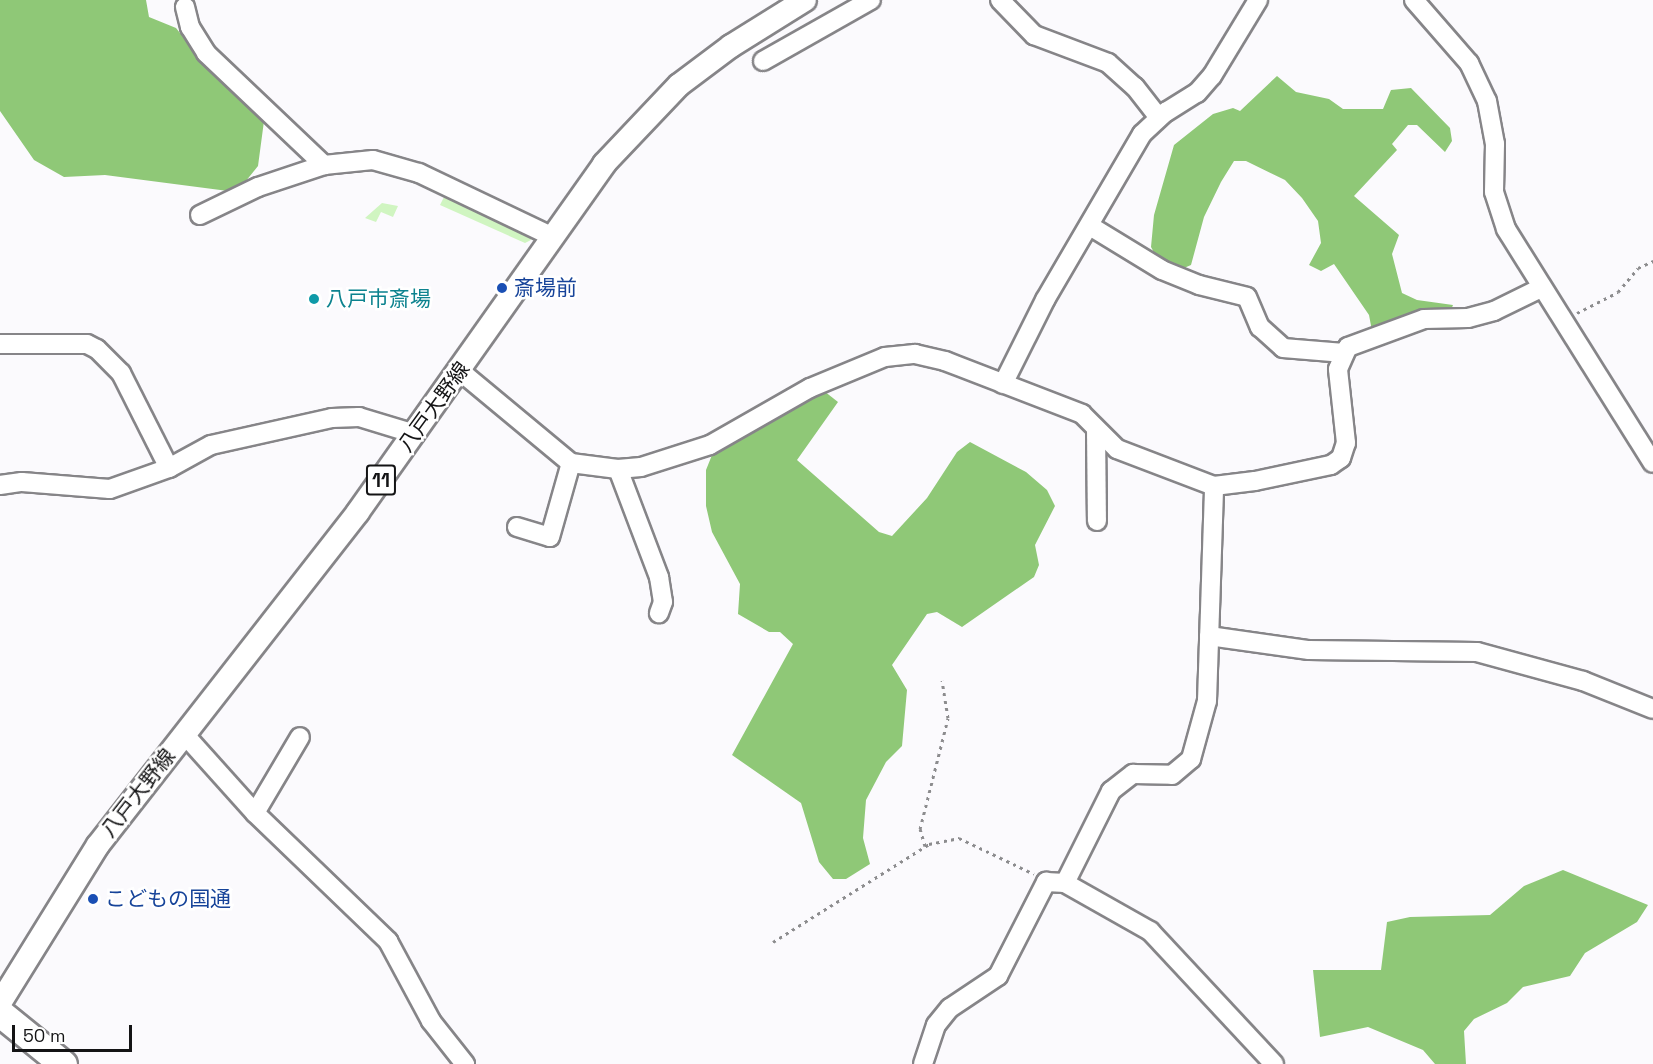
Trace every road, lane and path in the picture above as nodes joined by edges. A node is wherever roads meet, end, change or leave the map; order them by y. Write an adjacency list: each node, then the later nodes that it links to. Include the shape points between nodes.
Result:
1 (806, 0): 12 (main road, 八戸大野線 / 11, via 731,46 679,85 604,164)
2 (871, 0): 7 (street)
3 (1000, 0): 8 (street, via 1034,35 1108,63 1135,87)
4 (1258, 0): 8 (street, via 1212,76 1197,93)
5 (1414, 0): 14 (street, via 1456,47 1478,80 1493,124 1497,209)
6 (185, 7): 9 (street, via 190,27 206,53)
7 (763, 61)
8 (1159, 118): 11 (street, via 1142,134)
9 (324, 165): 10 (street, via 258,187); 12 (street, via 373,160 396,165)
10 (200, 214)
11 (1090, 226): 17 (street, via 1161,270 1246,297 1260,327 1282,348); 19 (street)
12 (553, 237): 18 (main road, 八戸大野線 / 11)
13 (1653, 261): 15 (path, via 1638,268 1618,292)
14 (1541, 288): 15 (street); 17 (street, via 1494,311 1468,318 1424,319 1360,341)
15 (1562, 321): 23 (street)
16 (0, 344): 24 (street, via 87,344 97,349 121,373)
17 (1344, 353): 27 (street, via 1338,369 1346,443 1341,458 1331,465 1255,482)
18 (459, 371): 21 (main road, 八戸大野線 / 11); 22 (street)
19 (1003, 384): 20 (street, via 1082,414); 25 (street, via 945,361 915,354 885,357 810,388 710,445)
20 (1096, 430): 27 (street, via 1117,449 1148,464); 28 (street)
21 (415, 434): 24 (street, via 368,418 332,418 211,445); 34 (main road, 八戸大野線 / 11)
22 (571, 463): 25 (street); 29 (street, via 550,537)
23 (1653, 463)
24 (169, 468): 26 (street, via 110,489 22,482)
25 (618, 469): 30 (street, via 659,577 663,602)
26 (0, 485)
27 (1214, 486): 31 (street)
28 (1097, 521)
29 (517, 527)
30 (659, 613)
31 (1209, 636): 33 (street, via 1309,650 1477,652 1582,681); 39 (street, via 1207,701 1191,759 1172,775 1146,772 1123,778 1111,792)
32 (942, 680): 37 (path, via 948,718 920,830)
33 (1653, 709)
34 (184, 734): 36 (street); 41 (main road, 八戸大野線 / 11, via 92,854)
35 (300, 737): 36 (street)
36 (255, 813): 44 (street, via 388,941 430,1022)
37 (925, 846): 38 (path, via 944,840 967,840); 40 (path)
38 (1046, 882): 39 (street); 45 (street, via 998,976 950,1008 936,1025)
39 (1065, 883): 46 (street, via 1150,931)
40 (773, 942)
41 (0, 1003)
42 (0, 1013): 43 (highway)
43 (63, 1064)
44 (465, 1064)
45 (923, 1064)
46 (1274, 1064)

